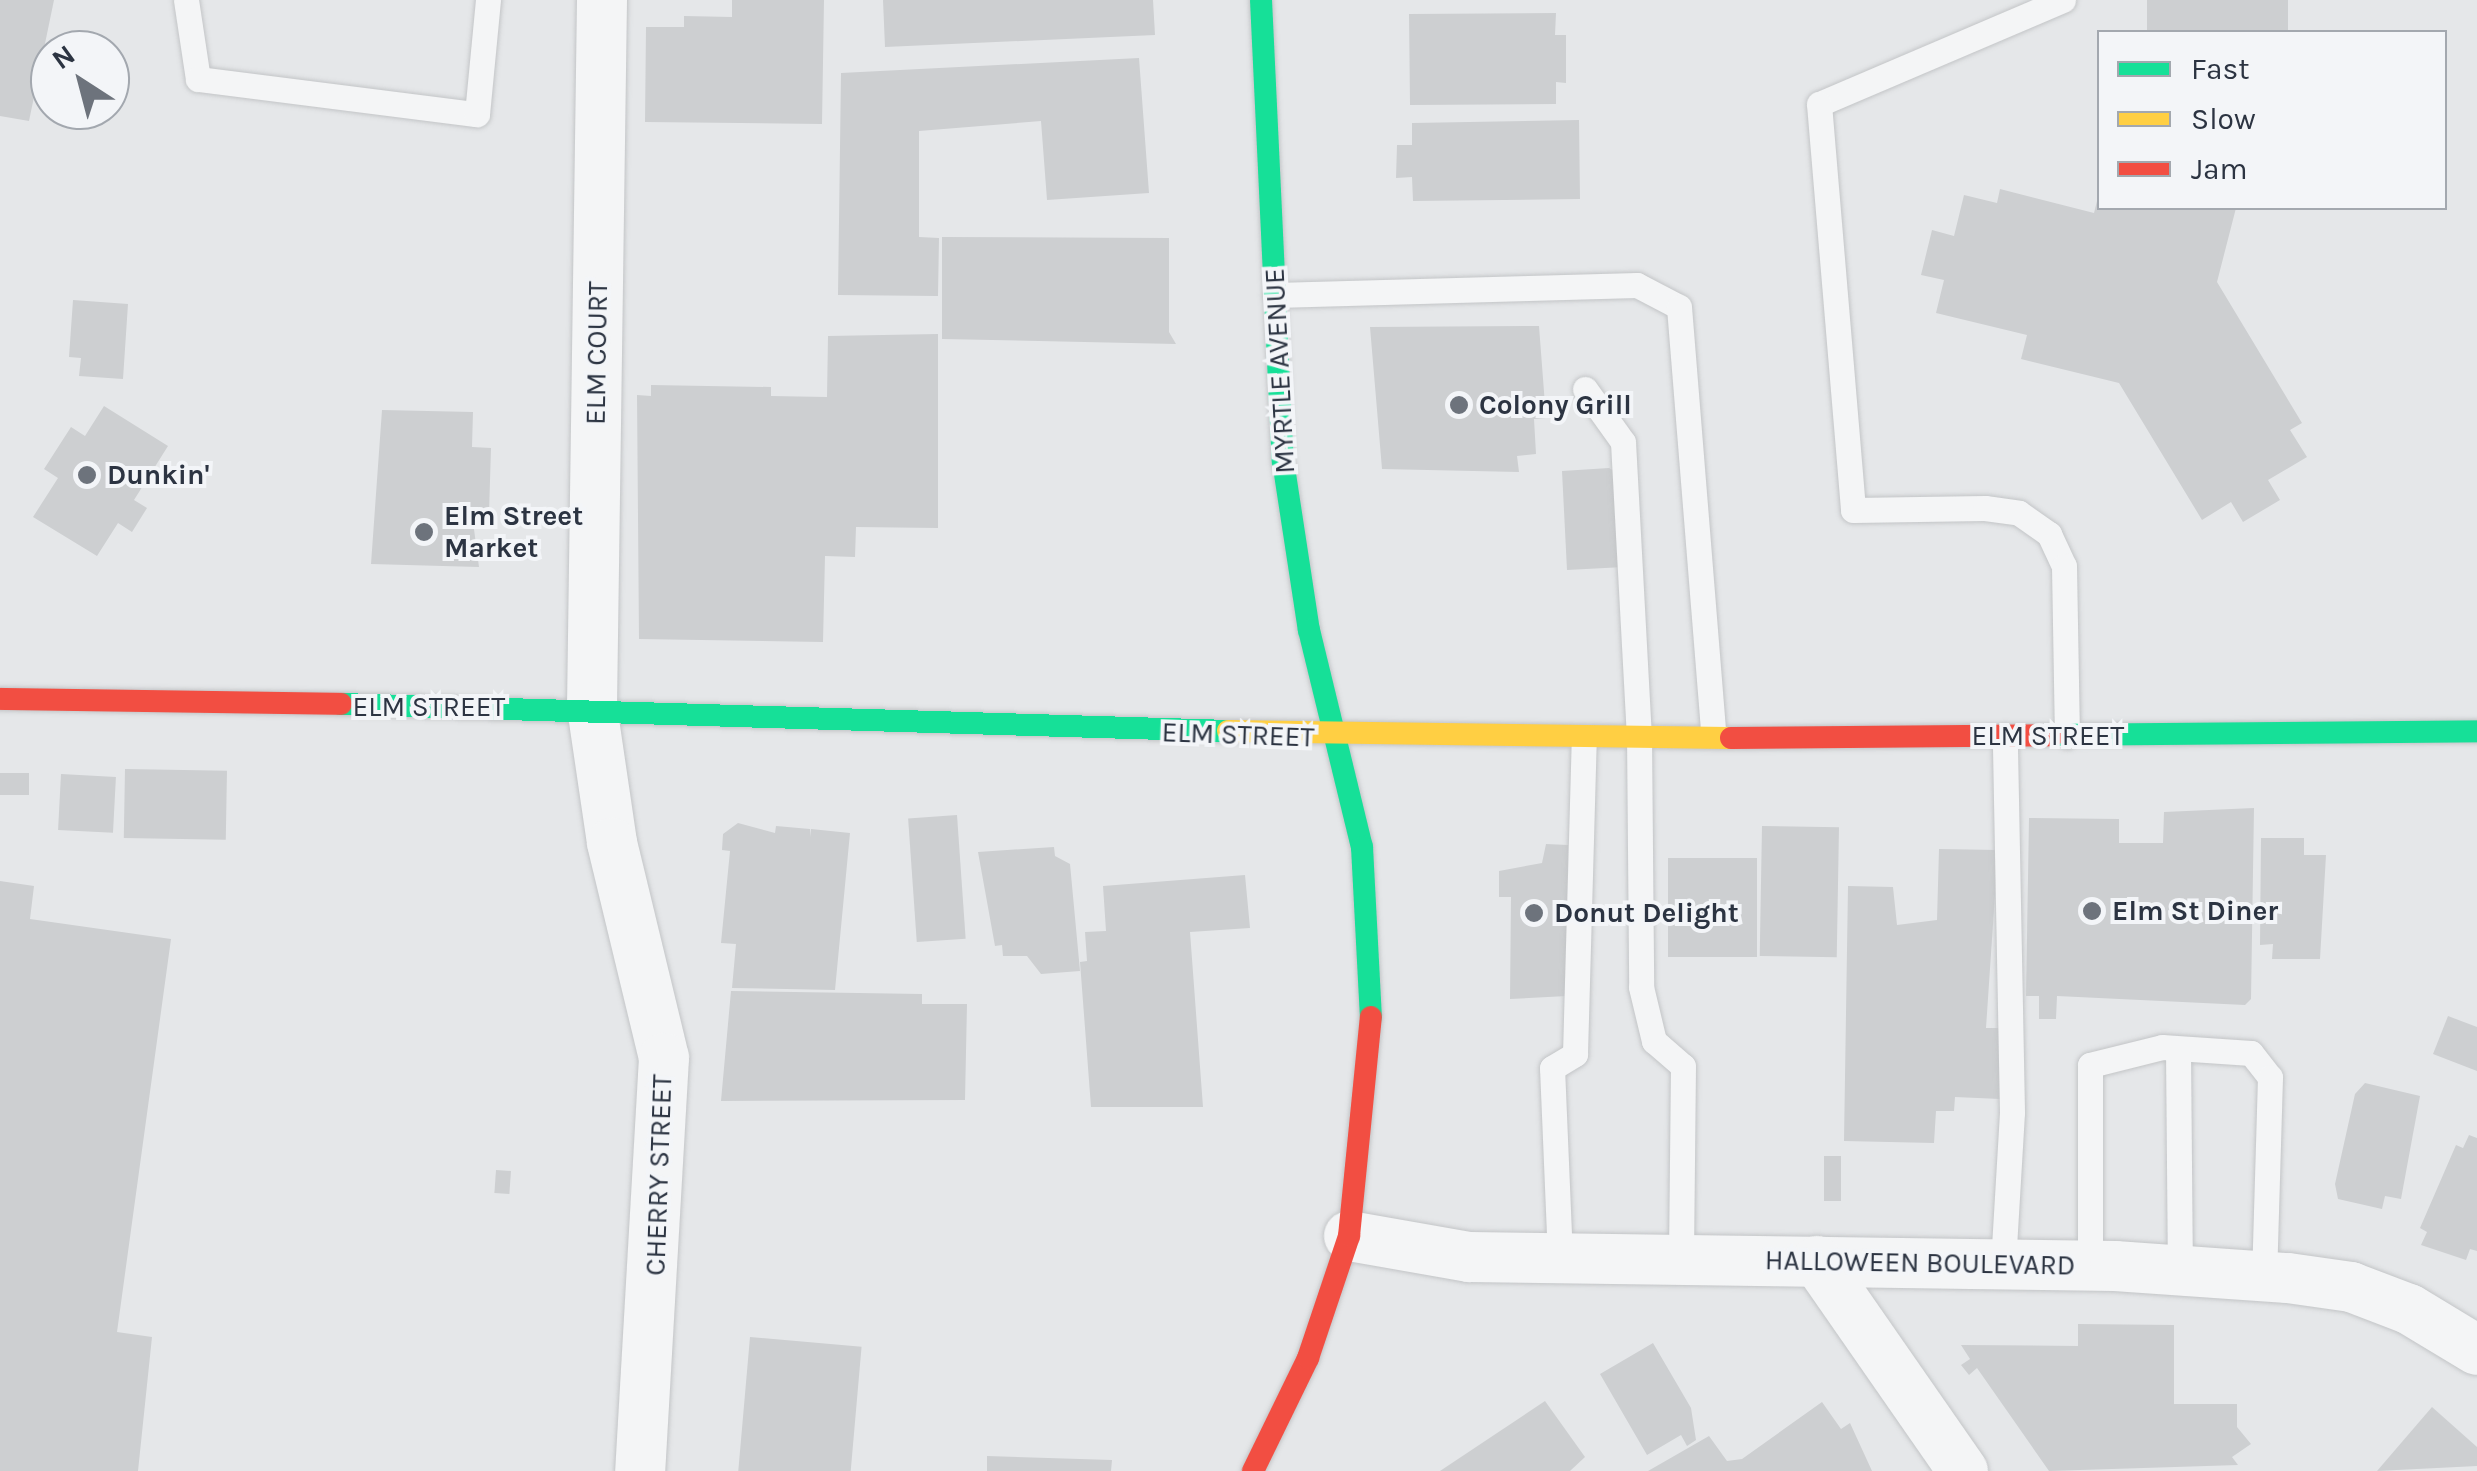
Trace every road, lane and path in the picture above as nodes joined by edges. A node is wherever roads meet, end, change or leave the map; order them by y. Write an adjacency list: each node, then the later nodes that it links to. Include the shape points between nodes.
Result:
1 (186, 0): 2 (lane, via 198,79 477,114)
2 (488, 0)
3 (602, 0): 9 (street, ELM COURT)
4 (1261, 0): 6 (main road, MYRTLE AVENUE)
5 (2063, 0): 14 (lane, via 1820,104 1853,510 1984,508 2019,513 2049,534 2064,566)
6 (1274, 294): 12 (lane, via 1637,285 1678,307); 16 (main road, MYRTLE AVENUE, via 1283,461)
7 (1585, 389): 11 (lane, via 1623,442)
8 (0, 698): 9 (main road, ELM STREET)
9 (592, 707): 16 (main road, ELM STREET); 28 (street, CHERRY STREET, via 612,843 664,1058)
10 (2477, 731): 14 (main road, ELM STREET)
11 (1640, 734): 12 (main road, ELM STREET); 15 (main road, ELM STREET); 20 (lane, via 1642,987 1654,1041 1683,1066)
12 (1713, 734): 13 (main road, ELM STREET)
13 (2006, 736): 14 (main road, ELM STREET); 22 (lane, via 2012,1112)
14 (2068, 736)
15 (1584, 737): 16 (main road, ELM STREET); 19 (lane, via 1575,1054 1552,1068)
16 (1334, 738): 18 (main road, MYRTLE AVENUE, via 1362,847 1373,966 1370,1096)
17 (2178, 1048): 23 (lane, via 2090,1065); 24 (lane); 25 (lane, via 2251,1054 2270,1077)
18 (1349, 1236): 19 (street, HALLOWEEN BOULEVARD, via 1469,1257); 27 (main road, MYRTLE AVENUE)
19 (1560, 1258): 20 (street, HALLOWEEN BOULEVARD)
20 (1681, 1260): 21 (street, HALLOWEEN BOULEVARD)
21 (1816, 1260): 22 (street, HALLOWEEN BOULEVARD); 29 (street)
22 (2004, 1264): 23 (street, HALLOWEEN BOULEVARD)
23 (2090, 1266): 24 (street, HALLOWEEN BOULEVARD)
24 (2180, 1270): 25 (street, HALLOWEEN BOULEVARD)
25 (2264, 1276): 26 (street, HALLOWEEN BOULEVARD, via 2351,1288 2409,1309)
26 (2477, 1350)
27 (1264, 1465)
28 (640, 1471)
29 (1964, 1471)

